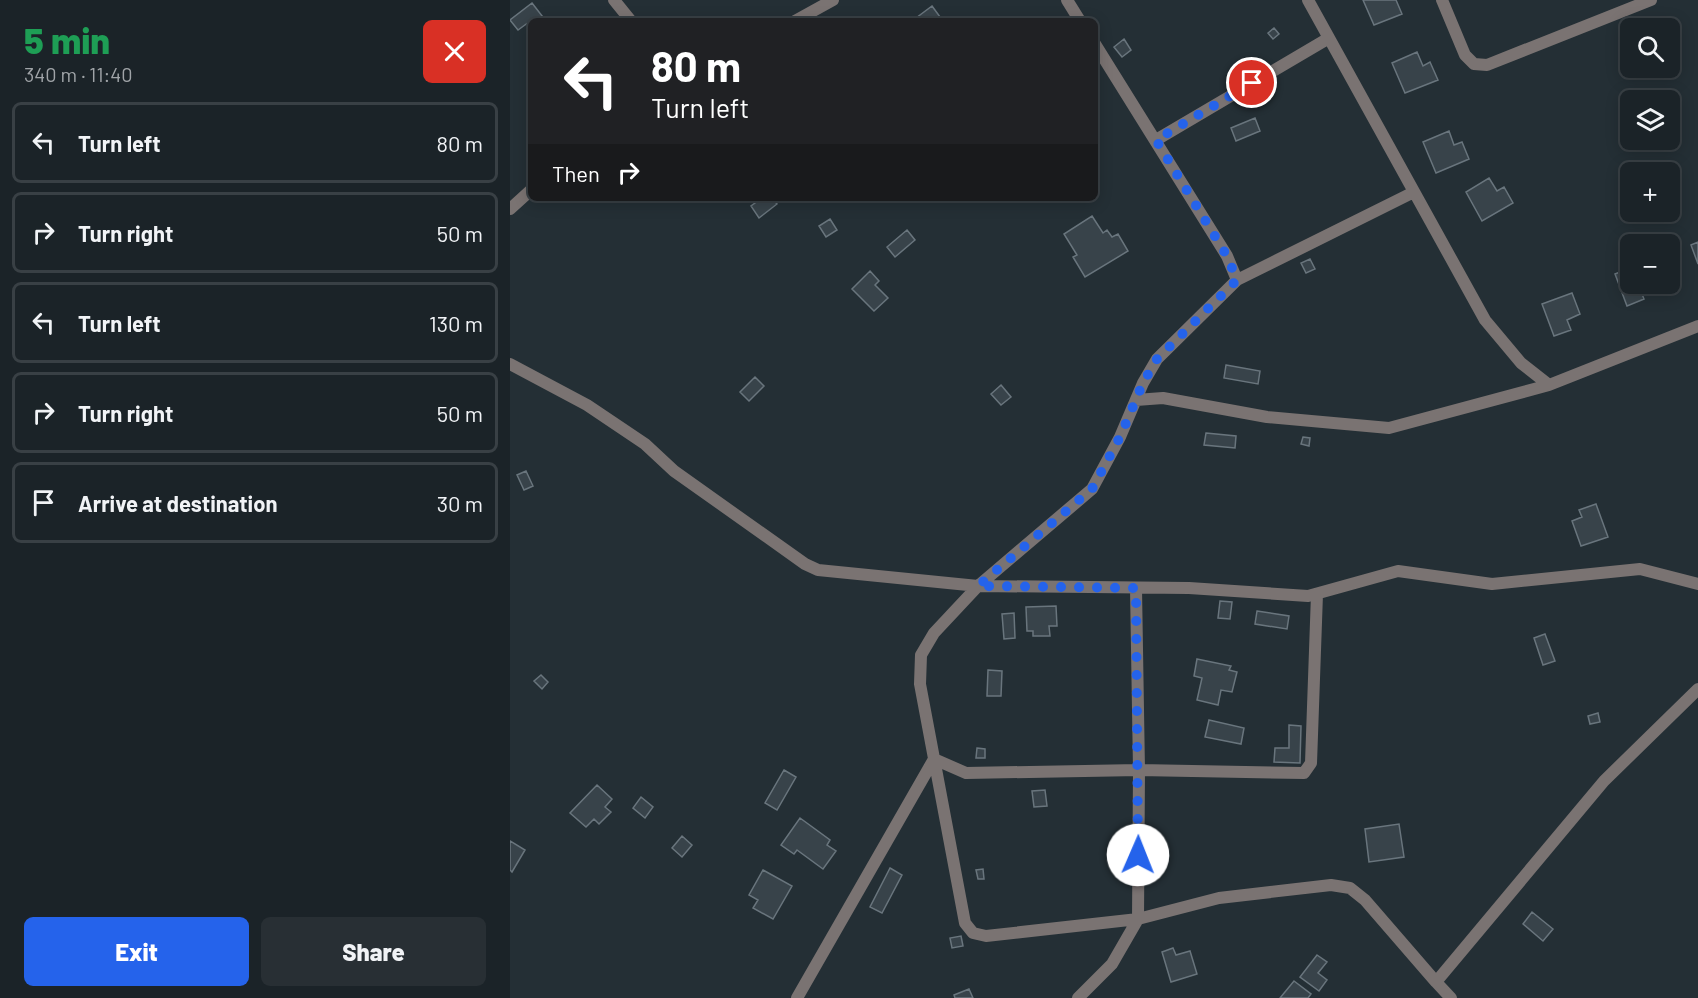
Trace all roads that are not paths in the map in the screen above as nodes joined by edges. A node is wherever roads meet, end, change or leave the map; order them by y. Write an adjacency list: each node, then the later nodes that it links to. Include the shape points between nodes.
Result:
1 (614, 0): 7 (street)
2 (833, 0): 8 (street)
3 (1067, 0): 9 (street)
4 (1308, 0): 10 (street)
5 (1443, 0): 6 (street, via 1465,56 1474,64 1487,65)
6 (1651, 0)
7 (629, 18)
8 (800, 18)
9 (1078, 18)
10 (1329, 38): 12 (street); 13 (street)
11 (1098, 49): 12 (street)
12 (1156, 140): 16 (street, via 1227,256)
13 (1414, 192): 16 (street); 19 (street, via 1485,320 1521,363)
14 (528, 193): 15 (street)
15 (510, 209)
16 (1237, 280): 20 (street, via 1157,359)
17 (1698, 326): 19 (street)
18 (510, 364): 22 (street, via 587,405 645,444 674,471 805,564 818,570)
19 (1548, 385): 20 (street, via 1374,429 1267,417 1163,398)
20 (1136, 400): 22 (street, via 1092,489)
21 (1698, 584): 24 (street, via 1640,569 1492,584 1398,571)
22 (978, 586): 23 (street); 26 (street, via 934,633 921,655 920,684)
23 (1136, 588): 24 (street); 27 (street)
24 (1317, 594): 27 (street, via 1309,769 1304,773)
25 (1698, 689): 29 (street, via 1604,781)
26 (934, 759): 27 (street, via 966,773); 28 (street, via 965,923 973,933 986,936); 30 (street)
27 (1139, 770): 28 (street)
28 (1137, 919): 29 (street, via 1220,898 1331,885 1350,888); 31 (street, via 1112,964)
29 (1436, 982): 32 (street)
30 (797, 998)
31 (1078, 998)
32 (1451, 998)

